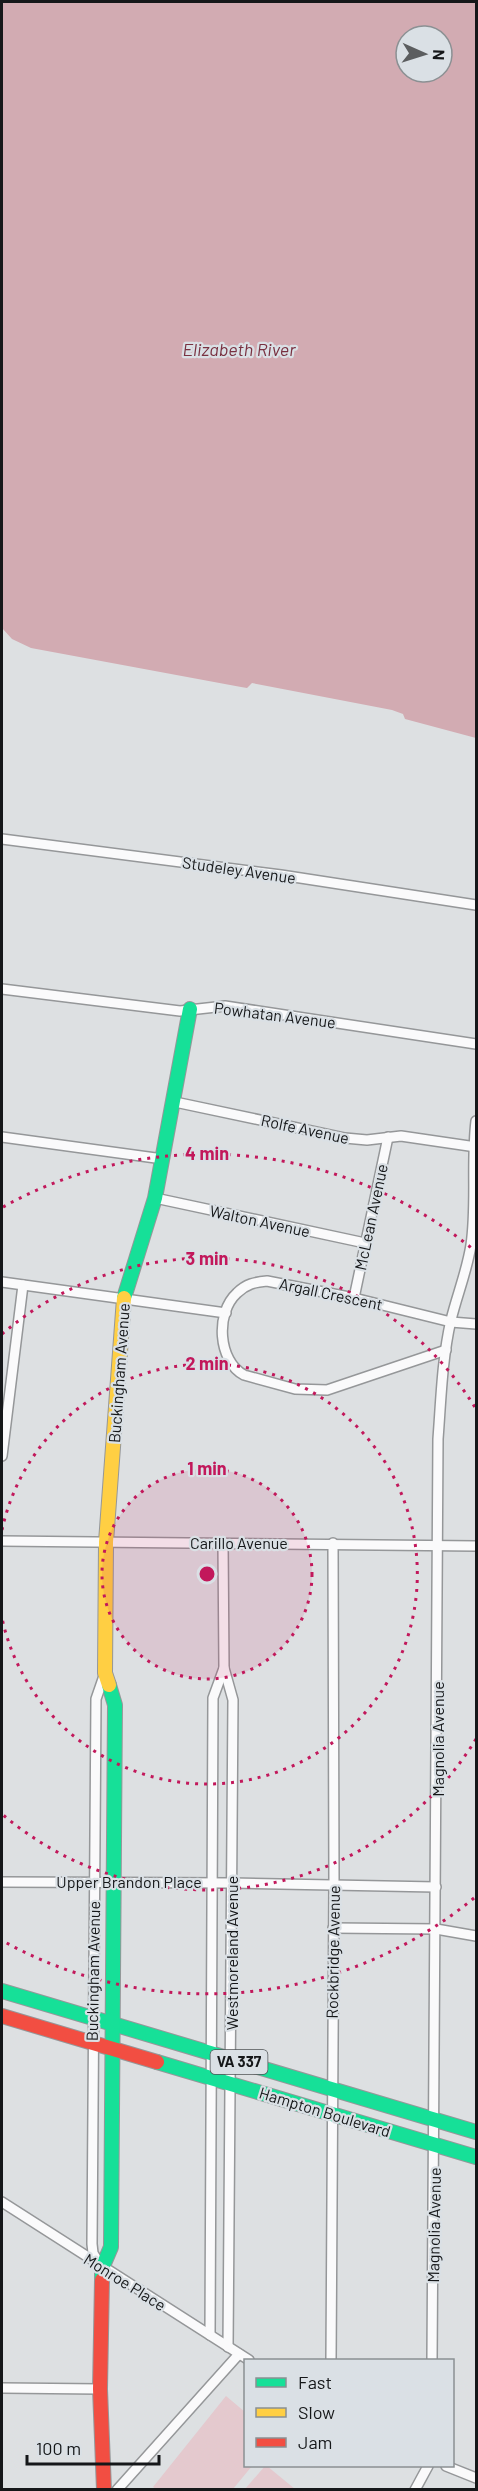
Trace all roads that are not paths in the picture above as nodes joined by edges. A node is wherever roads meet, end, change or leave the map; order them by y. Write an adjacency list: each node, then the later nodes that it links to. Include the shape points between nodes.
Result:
1 (2, 838): 2 (street, Studeley Avenue)
2 (477, 905)
3 (2, 989): 4 (street, Powhatan Avenue)
4 (190, 1010): 5 (street, Powhatan Avenue, via 225,1006); 6 (street, Buckingham Avenue)
5 (477, 1044)
6 (175, 1102): 9 (street, Rolfe Avenue, via 345,1138); 11 (street, Buckingham Avenue)
7 (477, 1121): 10 (street, Magnolia Avenue)
8 (2, 1137): 11 (street)
9 (388, 1137): 10 (street, Rolfe Avenue, via 415,1137); 13 (street, McLean Avenue)
10 (475, 1147): 19 (street, Magnolia Avenue, via 470,1246)
11 (163, 1159): 12 (street, Buckingham Avenue)
12 (155, 1198): 13 (street, Walton Avenue); 17 (street, Buckingham Avenue)
13 (365, 1243): 16 (street, McLean Avenue)
14 (2, 1282): 15 (street)
15 (23, 1285): 17 (street); 22 (street)
16 (354, 1298): 18 (street, Argall Crescent, via 267,1281 253,1282 235,1294); 19 (street, Argall Crescent)
17 (124, 1299): 18 (street); 24 (street, Buckingham Avenue)
18 (226, 1313): 21 (street, via 223,1340 231,1366 244,1375 295,1389 327,1390)
19 (451, 1322): 20 (street, Argall Crescent); 21 (street, Magnolia Avenue)
20 (477, 1324)
21 (446, 1350): 27 (street, Magnolia Avenue, via 438,1439)
22 (2, 1456)
23 (2, 1541): 24 (street, Carillo Avenue)
24 (106, 1542): 25 (street, Carillo Avenue); 30 (street, Buckingham Avenue)
25 (223, 1543): 26 (street, Carillo Avenue); 29 (street, Westmoreland Avenue)
26 (333, 1543): 27 (street, Carillo Avenue); 36 (street, Rockbridge Avenue)
27 (439, 1545): 28 (street, Carillo Avenue); 37 (street, Magnolia Avenue)
28 (477, 1546)
29 (224, 1668): 34 (street, Westmoreland Avenue, via 213,1698); 35 (street, Westmoreland Avenue, via 233,1700)
30 (105, 1673): 32 (street, Buckingham Avenue, via 96,1699); 33 (street, Buckingham Avenue, via 115,1705)
31 (2, 1882): 32 (street, Upper Brandon Place)
32 (94, 1882): 33 (street, Upper Brandon Place); 43 (street, Buckingham Avenue)
33 (114, 1883): 34 (street, Upper Brandon Place); 44 (street, Buckingham Avenue)
34 (213, 1883): 35 (street, Upper Brandon Place); 47 (street, Westmoreland Avenue)
35 (232, 1883): 36 (street, Upper Brandon Place); 48 (street, Westmoreland Avenue)
36 (334, 1885): 37 (street, Upper Brandon Place); 38 (street, Rockbridge Avenue)
37 (436, 1887): 39 (street, Magnolia Avenue)
38 (333, 1928): 39 (street); 51 (street, Rockbridge Avenue)
39 (436, 1929): 40 (street); 53 (street, Magnolia Avenue)
40 (477, 1936)
41 (2, 1991): 43 (street, Hampton Boulevard / VA 337)
42 (2, 2016): 45 (street, Hampton Boulevard / VA 337)
43 (94, 2019): 44 (street, Hampton Boulevard / VA 337); 45 (street, Buckingham Avenue)
44 (113, 2025): 46 (street, Buckingham Avenue); 47 (street, Hampton Boulevard / VA 337)
45 (93, 2043): 46 (street, Hampton Boulevard / VA 337); 58 (street, Buckingham Avenue, via 92,2244)
46 (113, 2050): 49 (street, Hampton Boulevard / VA 337); 58 (street, Buckingham Avenue, via 111,2247)
47 (210, 2053): 48 (street, Hampton Boulevard / VA 337); 49 (street, Westmoreland Avenue)
48 (231, 2060): 50 (street, Westmoreland Avenue); 51 (street, Hampton Boulevard / VA 337)
49 (211, 2078): 50 (street, Hampton Boulevard / VA 337); 59 (street, Westmoreland Avenue)
50 (230, 2083): 52 (street, Hampton Boulevard / VA 337); 60 (street, Westmoreland Avenue)
51 (332, 2089): 52 (street, Rockbridge Avenue); 53 (street, Hampton Boulevard / VA 337)
52 (333, 2114): 55 (street, Hampton Boulevard / VA 337); 63 (street, Rockbridge Avenue)
53 (435, 2120): 54 (street, Hampton Boulevard / VA 337); 55 (street, Magnolia Avenue)
54 (477, 2132)
55 (435, 2144): 56 (street, Hampton Boulevard / VA 337); 64 (street, Magnolia Avenue)
56 (477, 2157)
57 (2, 2202): 58 (street, Monroe Place)
58 (102, 2268): 59 (street, Monroe Place); 66 (street, Buckingham Avenue)
59 (210, 2335): 60 (street, Monroe Place)
60 (228, 2347): 61 (street, Monroe Place)
61 (238, 2354): 62 (street, Monroe Place); 71 (street)
62 (246, 2359)
63 (331, 2359)
64 (432, 2359)
65 (2, 2388): 66 (street)
66 (100, 2389): 70 (street, Buckingham Avenue)
67 (427, 2467): 72 (street)
68 (449, 2467): 69 (street)
69 (477, 2478)
70 (104, 2490)
71 (117, 2490)
72 (415, 2490)

